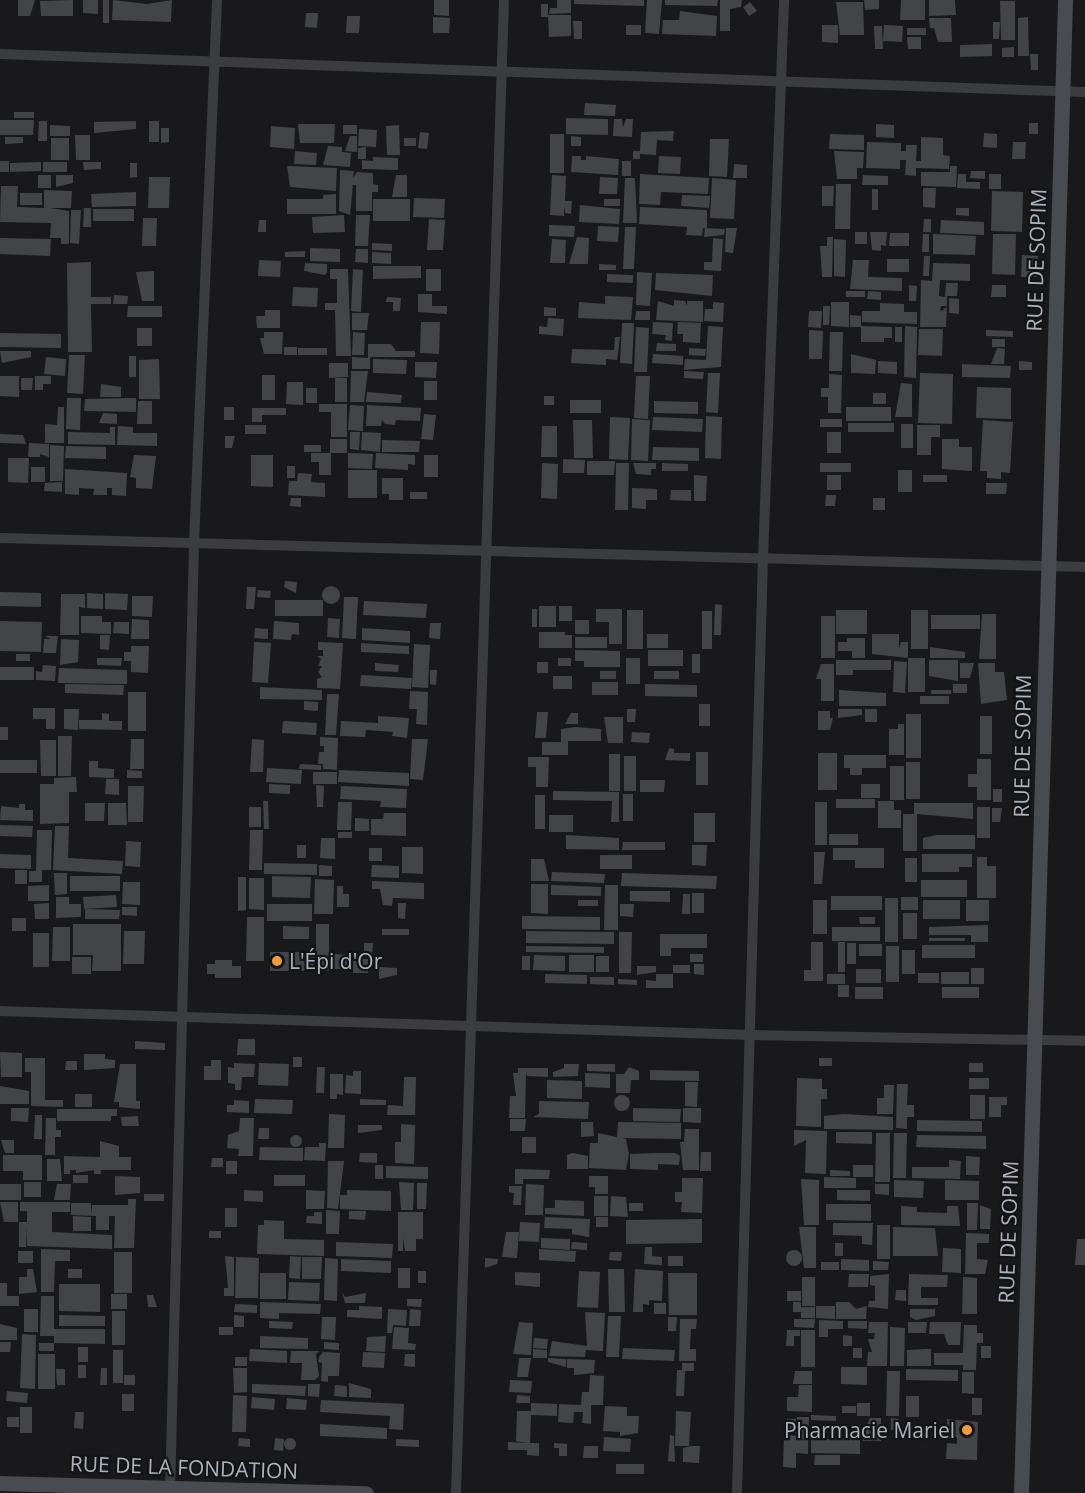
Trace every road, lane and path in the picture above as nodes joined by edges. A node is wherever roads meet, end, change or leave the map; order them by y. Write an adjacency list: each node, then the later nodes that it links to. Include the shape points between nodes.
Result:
1 (217, 0): 6 (street)
2 (504, 0): 7 (street)
3 (784, 0): 8 (street)
4 (1065, 0): 9 (street, RUE DE SOPIM)
5 (0, 54): 6 (street)
6 (215, 62): 7 (street); 12 (street)
7 (503, 72): 8 (street); 13 (street)
8 (782, 81): 9 (street); 14 (street)
9 (1063, 91): 10 (street); 15 (street, RUE DE SOPIM)
10 (1085, 92)
11 (0, 538): 12 (street)
12 (194, 543): 13 (street); 18 (street)
13 (489, 551): 14 (street); 19 (street)
14 (763, 558): 15 (street); 20 (street)
15 (1047, 566): 16 (street); 21 (street, RUE DE SOPIM)
16 (1085, 567)
17 (0, 1011): 18 (street)
18 (181, 1015): 19 (street); 24 (street)
19 (473, 1025): 20 (street); 26 (street)
20 (752, 1035): 21 (street); 27 (street)
21 (1035, 1039): 22 (street); 28 (street, RUE DE SOPIM)
22 (1085, 1041)
23 (0, 1483): 24 (street, RUE DE LA FONDATION)
24 (170, 1489): 25 (street, RUE DE LA FONDATION)
25 (366, 1493)
26 (456, 1493)
27 (738, 1493)
28 (1021, 1493)

